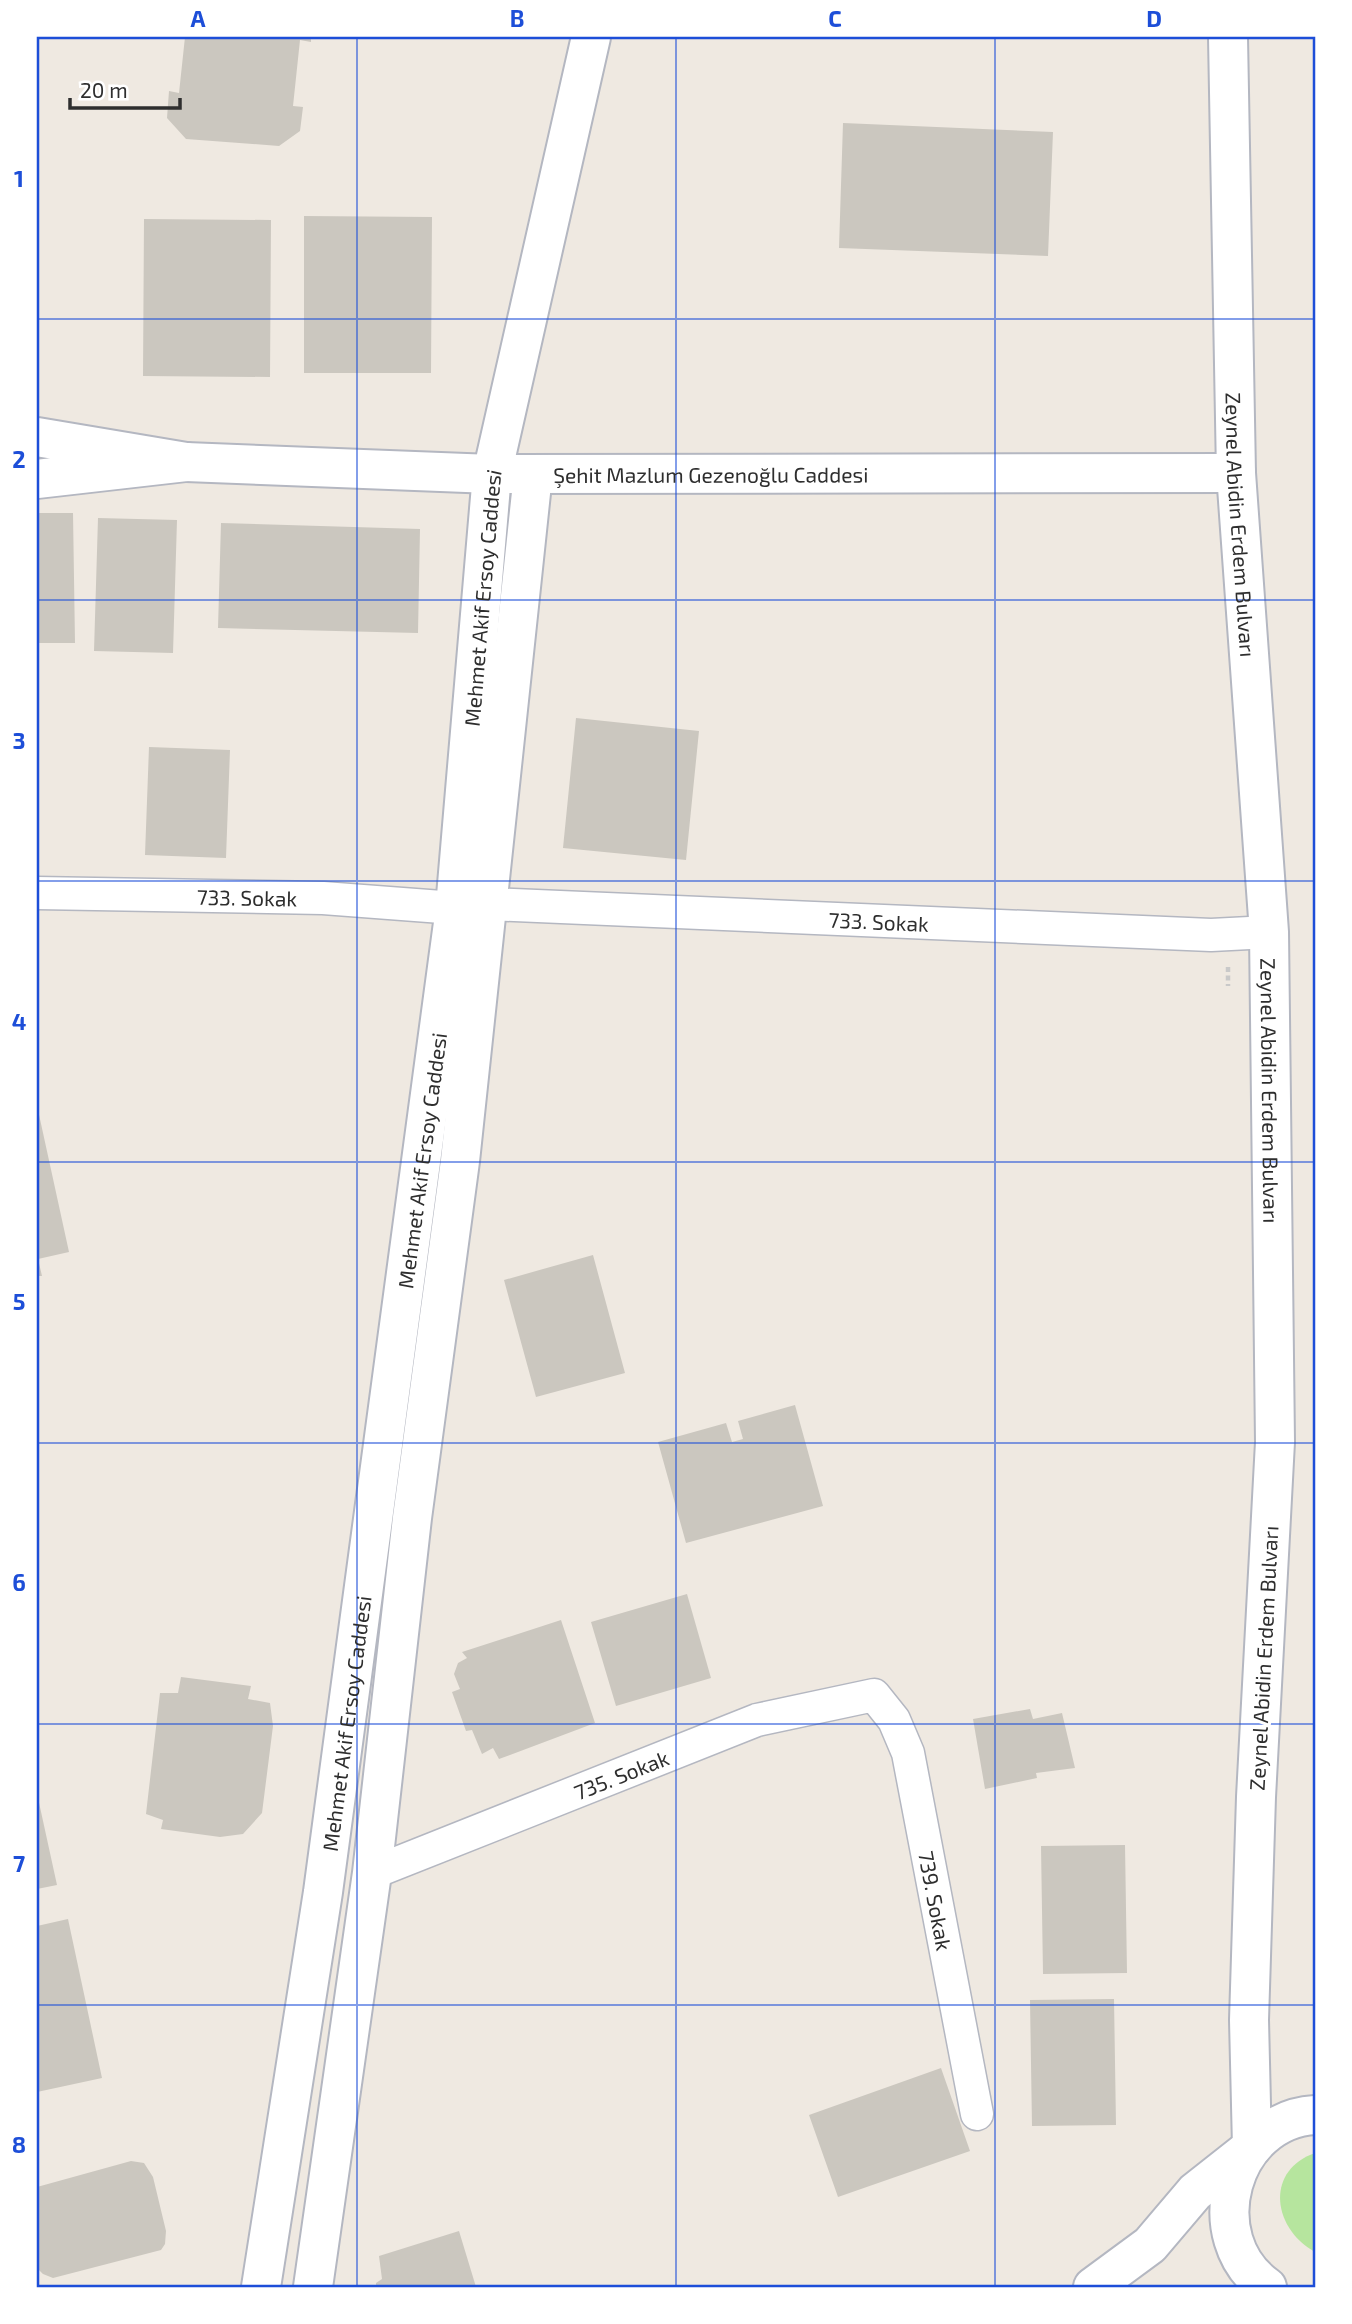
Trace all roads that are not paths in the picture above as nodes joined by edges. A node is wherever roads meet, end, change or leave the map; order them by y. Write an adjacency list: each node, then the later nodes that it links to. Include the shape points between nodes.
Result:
1 (591, 37): 6 (street, Mehmet Akif Ersoy Caddesi)
2 (1228, 37): 5 (street, Zeynel Abidin Erdem Bulvarı)
3 (37, 437): 4 (street, Şehit Mazlum Gezenoğlu Caddesi)
4 (186, 462): 6 (street, Şehit Mazlum Gezenoğlu Caddesi); 8 (street, Şehit Mazlum Gezenoğlu Caddesi)
5 (1236, 473): 7 (street, Şehit Mazlum Gezenoğlu Caddesi); 11 (street, Zeynel Abidin Erdem Bulvarı)
6 (492, 474): 7 (street, Şehit Mazlum Gezenoğlu Caddesi); 10 (street, Mehmet Akif Ersoy Caddesi)
7 (533, 474): 10 (street)
8 (37, 479)
9 (37, 893): 10 (street, 733. Sokak, via 323,898)
10 (472, 906): 11 (street, 733. Sokak); 13 (street, via 460,1161 412,1518); 18 (street, Mehmet Akif Ersoy Caddesi)
11 (1269, 932): 16 (street, Zeynel Abidin Erdem Bulvarı, via 1275,1442 1256,1797 1249,2020)
12 (874, 1695): 13 (street, 735. Sokak, via 757,1720); 14 (street, 739. Sokak, via 894,1720 908,1753)
13 (372, 1873): 19 (street)
14 (977, 2114)
15 (1315, 2115): 16 (street, via 1275,2127)
16 (1252, 2147): 17 (street, via 1237,2171 1228,2199 1229,2229); 20 (street, via 1195,2192 1150,2245)
17 (1256, 2286)
18 (261, 2287)
19 (313, 2287)
20 (1093, 2287)

